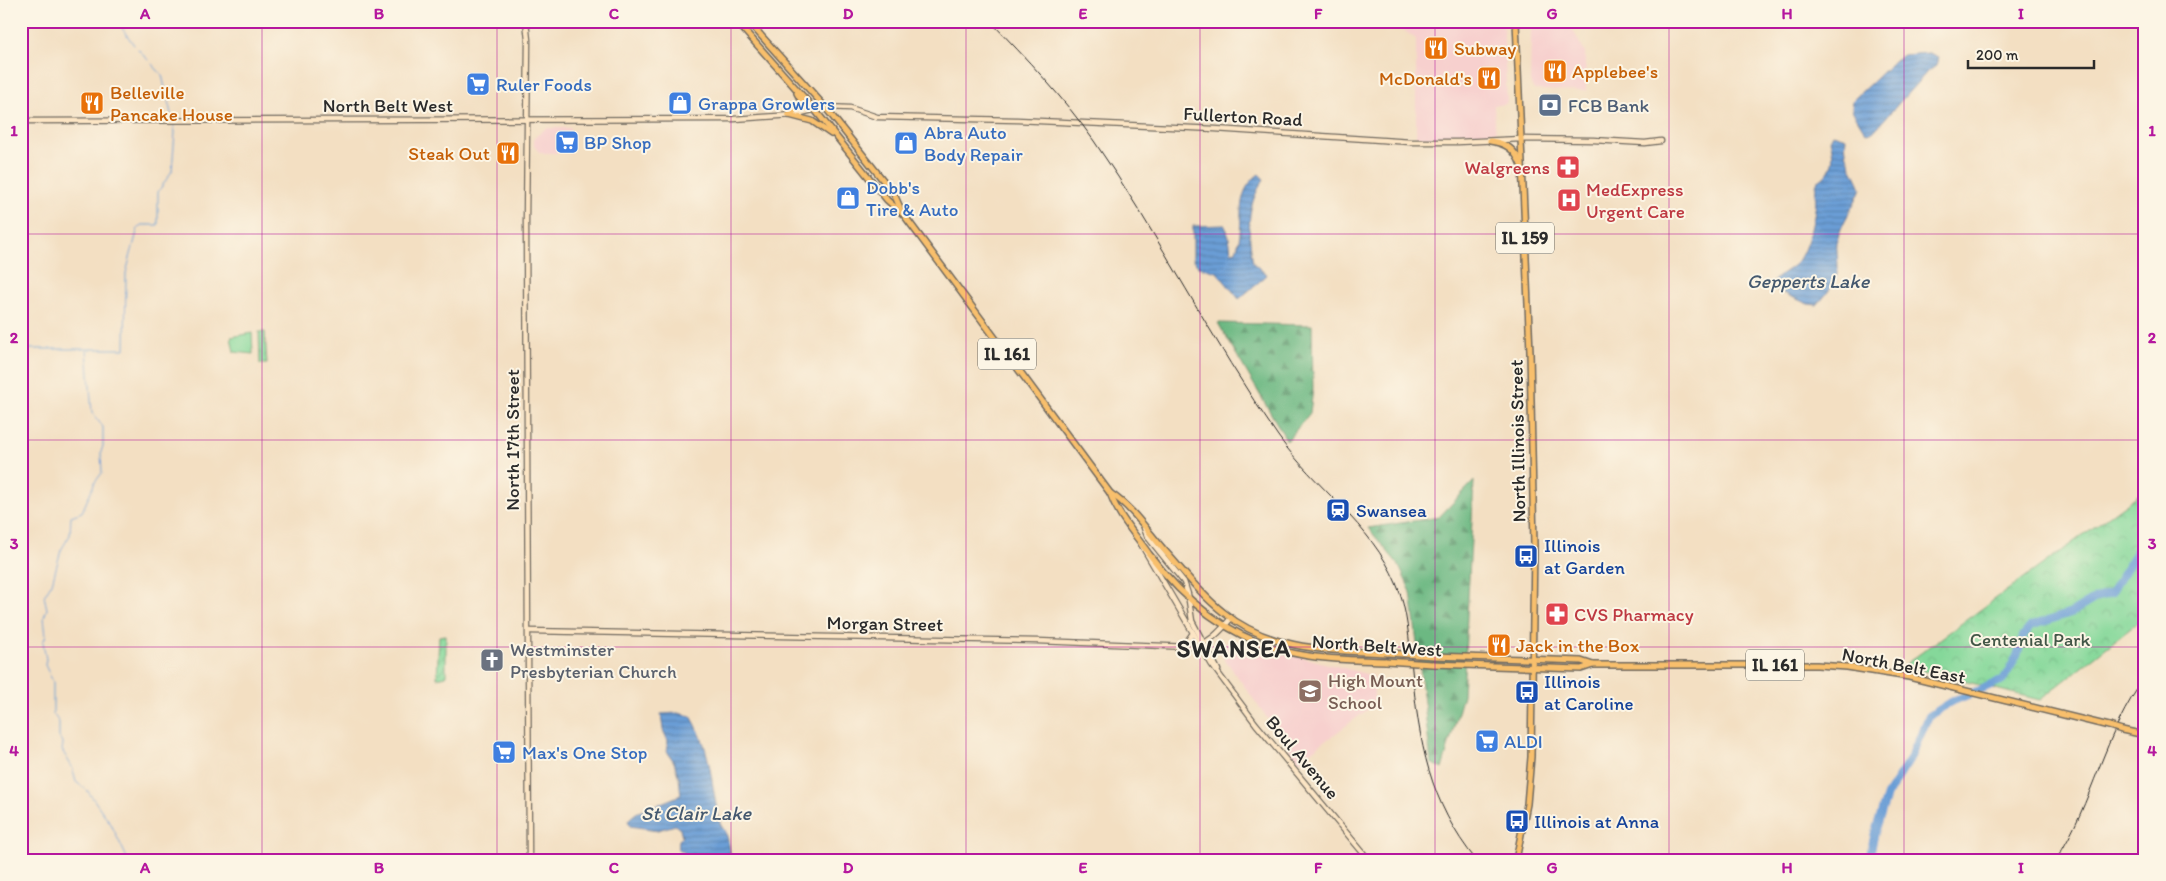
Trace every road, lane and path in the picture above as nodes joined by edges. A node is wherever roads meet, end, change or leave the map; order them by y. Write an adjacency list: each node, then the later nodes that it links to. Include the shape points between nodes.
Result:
1 (526, 21): 9 (street, North 17th Street)
2 (736, 21): 5 (main road, IL 161)
3 (748, 21): 6 (main road, IL 161)
4 (1516, 21): 12 (main road, North Illinois Street / IL 159)
5 (793, 86): 7 (main road, IL 161); 8 (main road, via 802,102)
6 (825, 107): 7 (street, North Belt West); 13 (street, Fullerton Road, via 850,108 877,117 1215,129 1411,142); 16 (main road, North Belt West / IL 161, via 894,194)
7 (815, 110): 8 (street, North Belt West); 11 (main road, North Belt West / IL 161)
8 (789, 116): 9 (street, North Belt West); 11 (main road, via 812,121)
9 (527, 119): 10 (street, North Belt West); 23 (street, North 17th Street)
10 (21, 120)
11 (837, 138): 16 (main road, North Belt West / IL 161, via 887,200)
12 (1521, 139): 13 (street, Fullerton Road); 14 (street, Fullerton Road); 15 (main road, North Illinois Street / IL 159)
13 (1490, 141): 15 (main road, via 1510,148)
14 (1661, 141)
15 (1522, 168): 27 (main road, North Illinois Street / IL 159, via 1533,450)
16 (904, 215): 17 (main road, North Belt West / IL 161)
17 (1110, 493): 18 (main road, North Belt West / IL 161, via 1125,503); 19 (main road, North Belt West / IL 161, via 1116,509)
18 (1144, 528): 20 (street, Boul Avenue, via 1184,582); 21 (main road, North Belt West / IL 161)
19 (1140, 542): 20 (main road, North Belt West / IL 161); 24 (street, Boul Avenue)
20 (1189, 600): 22 (main road, North Belt West / IL 161); 25 (street, Boul Avenue, via 1192,620)
21 (1230, 618): 22 (street); 27 (main road, North Belt West / IL 161, bridge, via 1255,633 1290,645 1327,650)
22 (1224, 626): 25 (street); 29 (main road, North Belt West / IL 161, bridge, via 1262,645 1323,658)
23 (529, 632): 26 (street, Morgan Street, via 1038,641); 31 (street, North 17th Street)
24 (1193, 633): 25 (street, Boul Avenue); 26 (street)
25 (1202, 644): 26 (street, Morgan Street); 32 (street, Boul Avenue, via 1256,724)
26 (1183, 647)
27 (1532, 660): 28 (main road, North Belt East / IL 161, via 1581,661); 29 (main road, North Illinois Street / IL 159)
28 (1593, 665): 29 (main road, North Belt East / IL 161); 30 (main road, North Belt East / IL 161, bridge, via 1828,666 1885,672)
29 (1532, 668): 33 (main road, North Illinois Street / IL 159, via 1529,786)
30 (2145, 736)
31 (529, 860)
32 (1369, 860)
33 (1516, 860)

